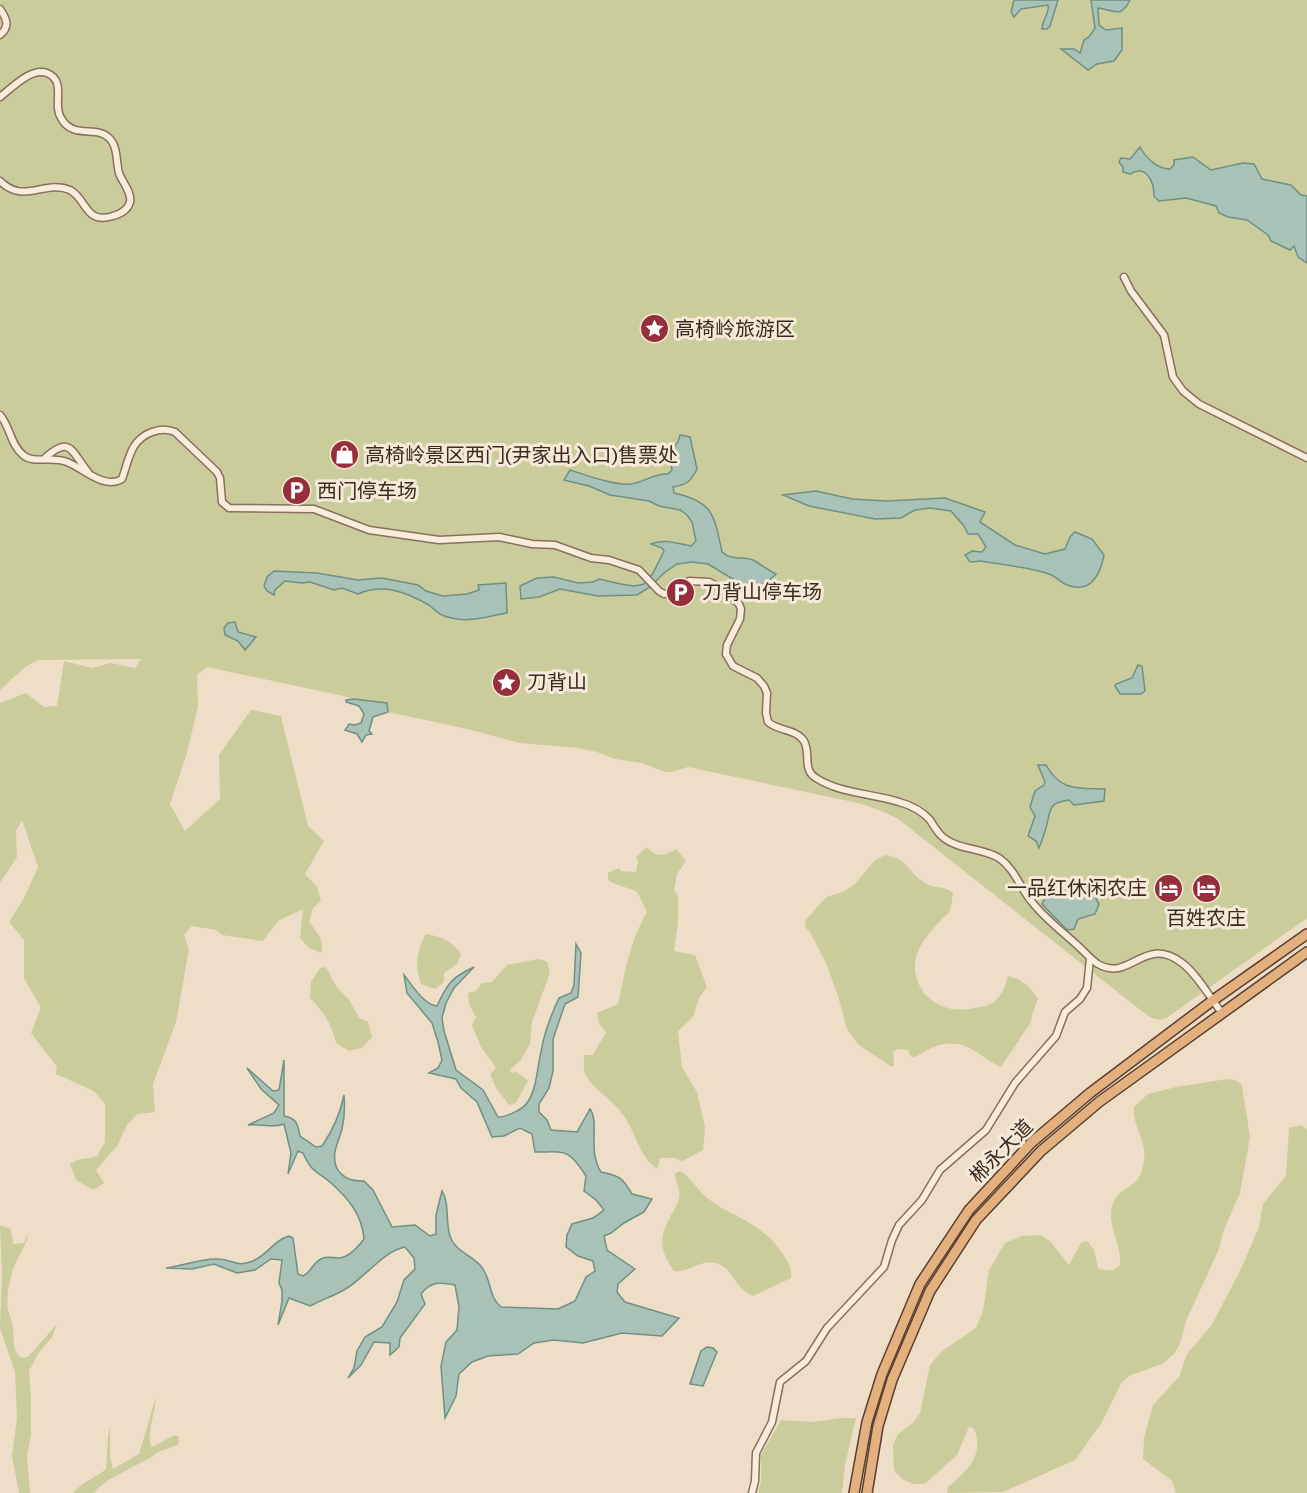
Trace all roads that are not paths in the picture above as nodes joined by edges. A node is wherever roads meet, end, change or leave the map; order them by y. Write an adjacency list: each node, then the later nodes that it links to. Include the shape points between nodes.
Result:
1 (0, 9): 2 (street, via 7,24)
2 (0, 35)
3 (0, 97): 4 (street, via 33,72 45,72 55,78 61,118 74,130 109,137 130,201 120,214 95,217 70,190 17,192)
4 (0, 181)
5 (1124, 277): 8 (street, via 1164,335 1173,377 1183,391 1199,404)
6 (0, 415): 7 (street, via 24,456)
7 (45, 458): 9 (street, via 68,462); 9 (street, via 58,447 68,447)
8 (1307, 458)
9 (90, 474): 12 (street, via 118,482 140,438 153,431 170,430 217,472 222,502 229,508 314,510 369,530 439,540 499,537 555,545 639,570 663,594 689,581 716,585 736,600 741,609 726,649 727,658 764,686 768,722 804,741 811,774 848,791 910,806 925,815 948,841 997,857 1009,867 1036,906)
10 (1307, 934): 13 (highway, 郴永大道)
11 (1307, 952): 14 (highway, 郴永大道)
12 (1090, 958): 13 (street, via 1114,969 1146,954 1164,955 1183,964); 15 (street, via 1087,988 1065,1012 1056,1036 1015,1083 986,1130 940,1170 922,1200 899,1225 884,1267 827,1328 806,1361 780,1382 772,1422 756,1453)
13 (1212, 1001): 14 (street); 16 (highway, 郴永大道, via 1031,1143 969,1210 920,1284 882,1374 867,1422)
14 (1222, 1013): 17 (highway, 郴永大道, via 1099,1102 1041,1151 976,1220 930,1291 892,1380 878,1426)
15 (752, 1493)
16 (854, 1493)
17 (867, 1493)

